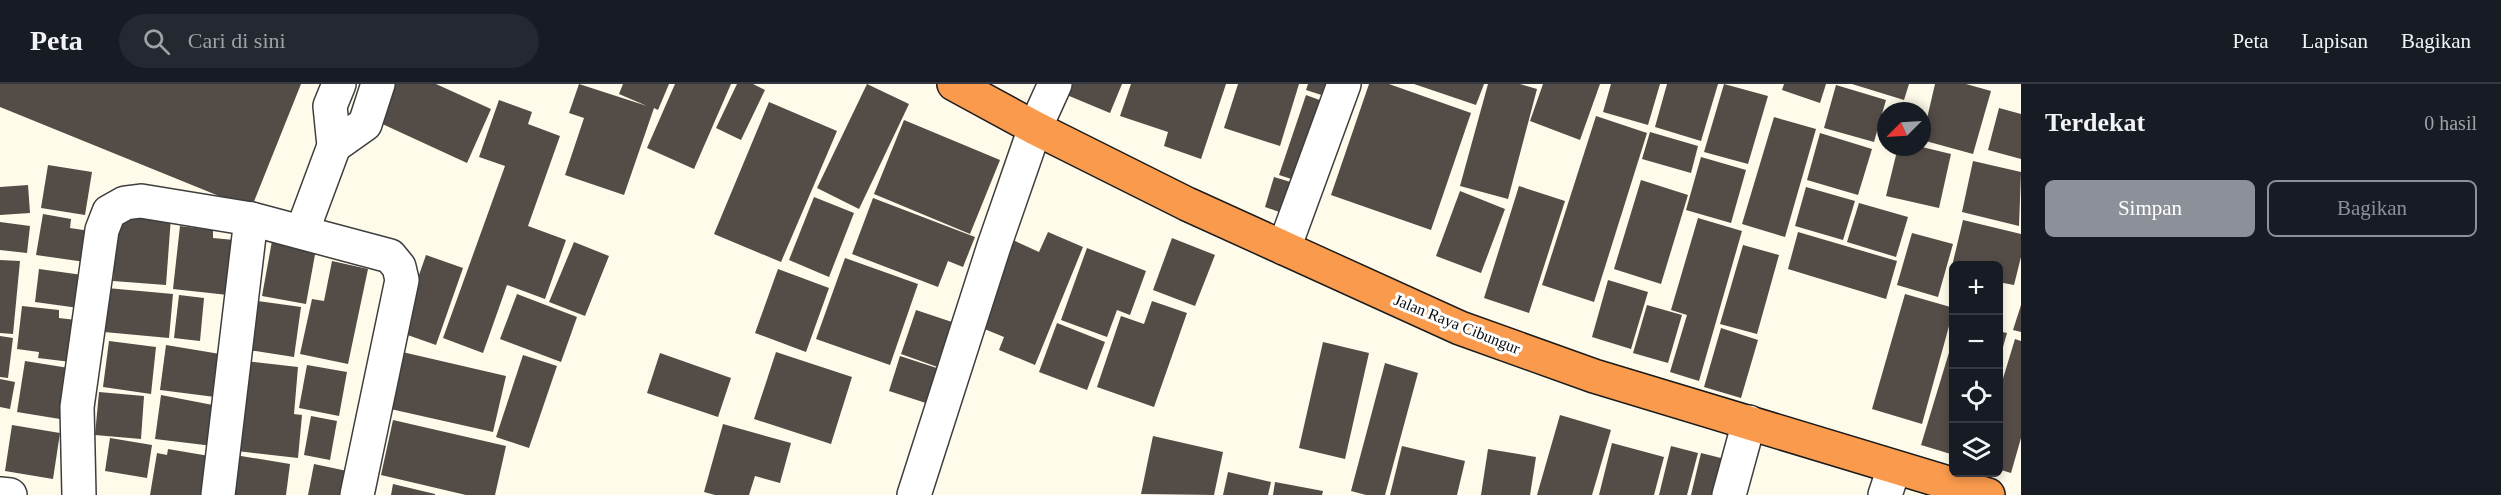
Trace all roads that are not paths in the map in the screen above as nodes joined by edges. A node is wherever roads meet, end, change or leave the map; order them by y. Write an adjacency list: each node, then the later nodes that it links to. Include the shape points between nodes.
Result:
1 (339, 84): 7 (street, via 330,106)
2 (378, 84): 7 (street, via 365,124)
3 (954, 84): 6 (highway, Jalan Raya Cibungur)
4 (1055, 84): 6 (street)
5 (1344, 84): 10 (street)
6 (1035, 128): 10 (highway, Jalan Raya Cibungur); 18 (street)
7 (334, 146): 9 (street)
8 (251, 219): 9 (street); 15 (street, via 141,201 125,203 109,212 102,230 77,407); 16 (street)
9 (302, 232): 17 (street, via 390,256 399,267 402,280)
10 (1284, 248): 11 (highway, Jalan Raya Cibungur, via 1460,328 1594,376)
11 (1749, 422): 12 (highway, Jalan Raya Cibungur); 19 (street)
12 (1889, 482): 20 (highway, Jalan Raya Cibungur)
13 (0, 494): 14 (street)
14 (10, 495)
15 (79, 495)
16 (218, 495)
17 (357, 495)
18 (914, 495)
19 (1729, 495)
20 (1988, 495)

